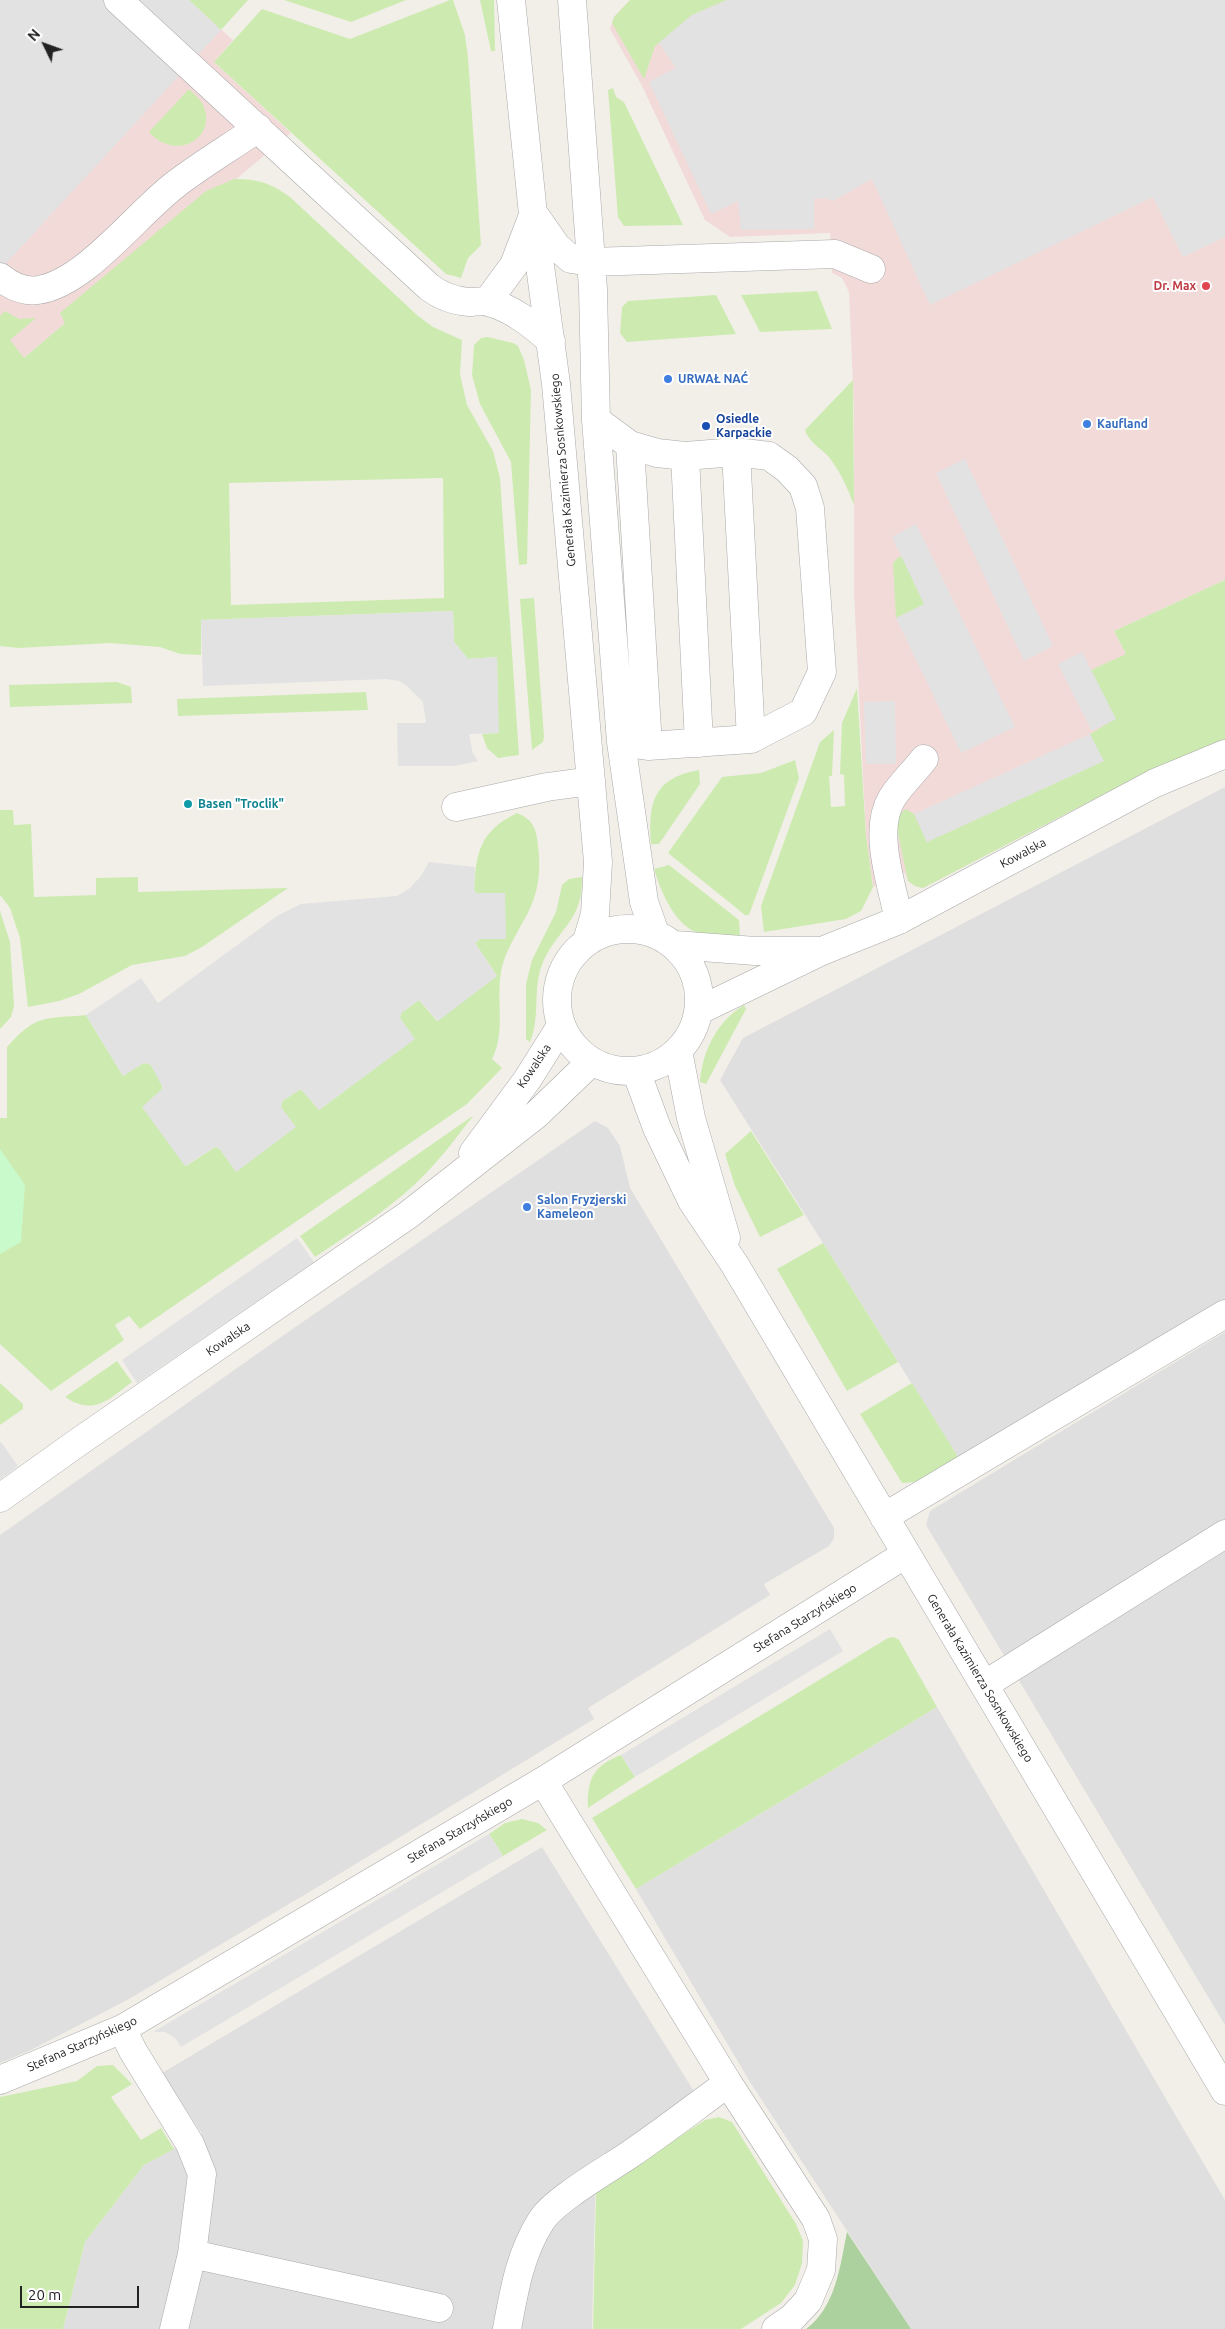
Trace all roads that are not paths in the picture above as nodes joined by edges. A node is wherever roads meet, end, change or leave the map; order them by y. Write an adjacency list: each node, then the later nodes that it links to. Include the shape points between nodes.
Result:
1 (118, 0): 4 (street)
2 (511, 0): 5 (street, Generała Kazimierza Sosnkowskiego)
3 (572, 0): 6 (street)
4 (258, 128): 8 (street, via 175,184 74,275 39,290 13,286); 9 (street, via 429,287 449,298)
5 (533, 214): 6 (street, via 557,247 571,259); 9 (street, via 514,265); 10 (street, Generała Kazimierza Sosnkowskiego)
6 (591, 262): 7 (street, via 835,254); 11 (street)
7 (871, 269)
8 (0, 277)
9 (487, 302): 10 (street, via 522,319)
10 (551, 341): 21 (street, Generała Kazimierza Sosnkowskiego)
11 (596, 420): 12 (street); 16 (street)
12 (630, 445): 14 (street, via 657,453); 18 (street)
13 (736, 452): 14 (street); 15 (street); 15 (street, via 769,456 803,486 810,508 822,672 803,712)
14 (685, 456): 17 (street)
15 (751, 739): 17 (street)
16 (621, 742): 18 (street); 24 (street, via 644,902)
17 (698, 743): 18 (street)
18 (648, 746)
19 (1225, 754): 23 (street, Kowalska, via 1155,782)
20 (924, 759): 23 (street, via 892,799 884,818 883,842)
21 (591, 781): 22 (street); 25 (street, Generała Kazimierza Sosnkowskiego, via 598,890)
22 (456, 807)
23 (900, 920): 26 (street, Kowalska)
24 (665, 939): 25 (street, via 632,928 608,931); 26 (street, Kowalska, via 754,951); 27 (street, via 690,964 699,986)
25 (587, 941): 28 (street, via 570,958 560,979 556,1002)
26 (822, 951): 27 (street, Kowalska)
27 (700, 1010): 29 (street, via 693,1032)
28 (561, 1026): 30 (street, via 573,1046); 32 (street, Kowalska)
29 (678, 1051): 31 (street, via 659,1065); 33 (street, Generała Kazimierza Sosnkowskiego, via 691,1118)
30 (591, 1062): 31 (street, via 613,1071); 32 (street, Kowalska, via 537,1114)
31 (636, 1071): 33 (street, Generała Kazimierza Sosnkowskiego, via 657,1128 692,1200)
32 (454, 1179): 35 (street, Kowalska, via 408,1215)
33 (735, 1265): 36 (street, Generała Kazimierza Sosnkowskiego)
34 (1225, 1314): 36 (street)
35 (0, 1498)
36 (884, 1517): 38 (street, Generała Kazimierza Sosnkowskiego)
37 (1225, 1534): 39 (street)
38 (906, 1554): 39 (street, Generała Kazimierza Sosnkowskiego); 40 (street, Stefana Starzyńskiego)
39 (984, 1685): 44 (street, Generała Kazimierza Sosnkowskiego)
40 (543, 1781): 41 (street, Stefana Starzyńskiego); 43 (street)
41 (122, 2029): 42 (street, Stefana Starzyńskiego); 45 (street, via 190,2144 202,2174)
42 (0, 2080)
43 (728, 2083): 48 (street, via 632,2154 554,2206 542,2219 518,2268); 49 (street, via 816,2219 824,2239 821,2270 808,2301)
44 (1225, 2091)
45 (192, 2254): 46 (street); 47 (street)
46 (439, 2308)
47 (174, 2329)
48 (507, 2329)
49 (776, 2329)

